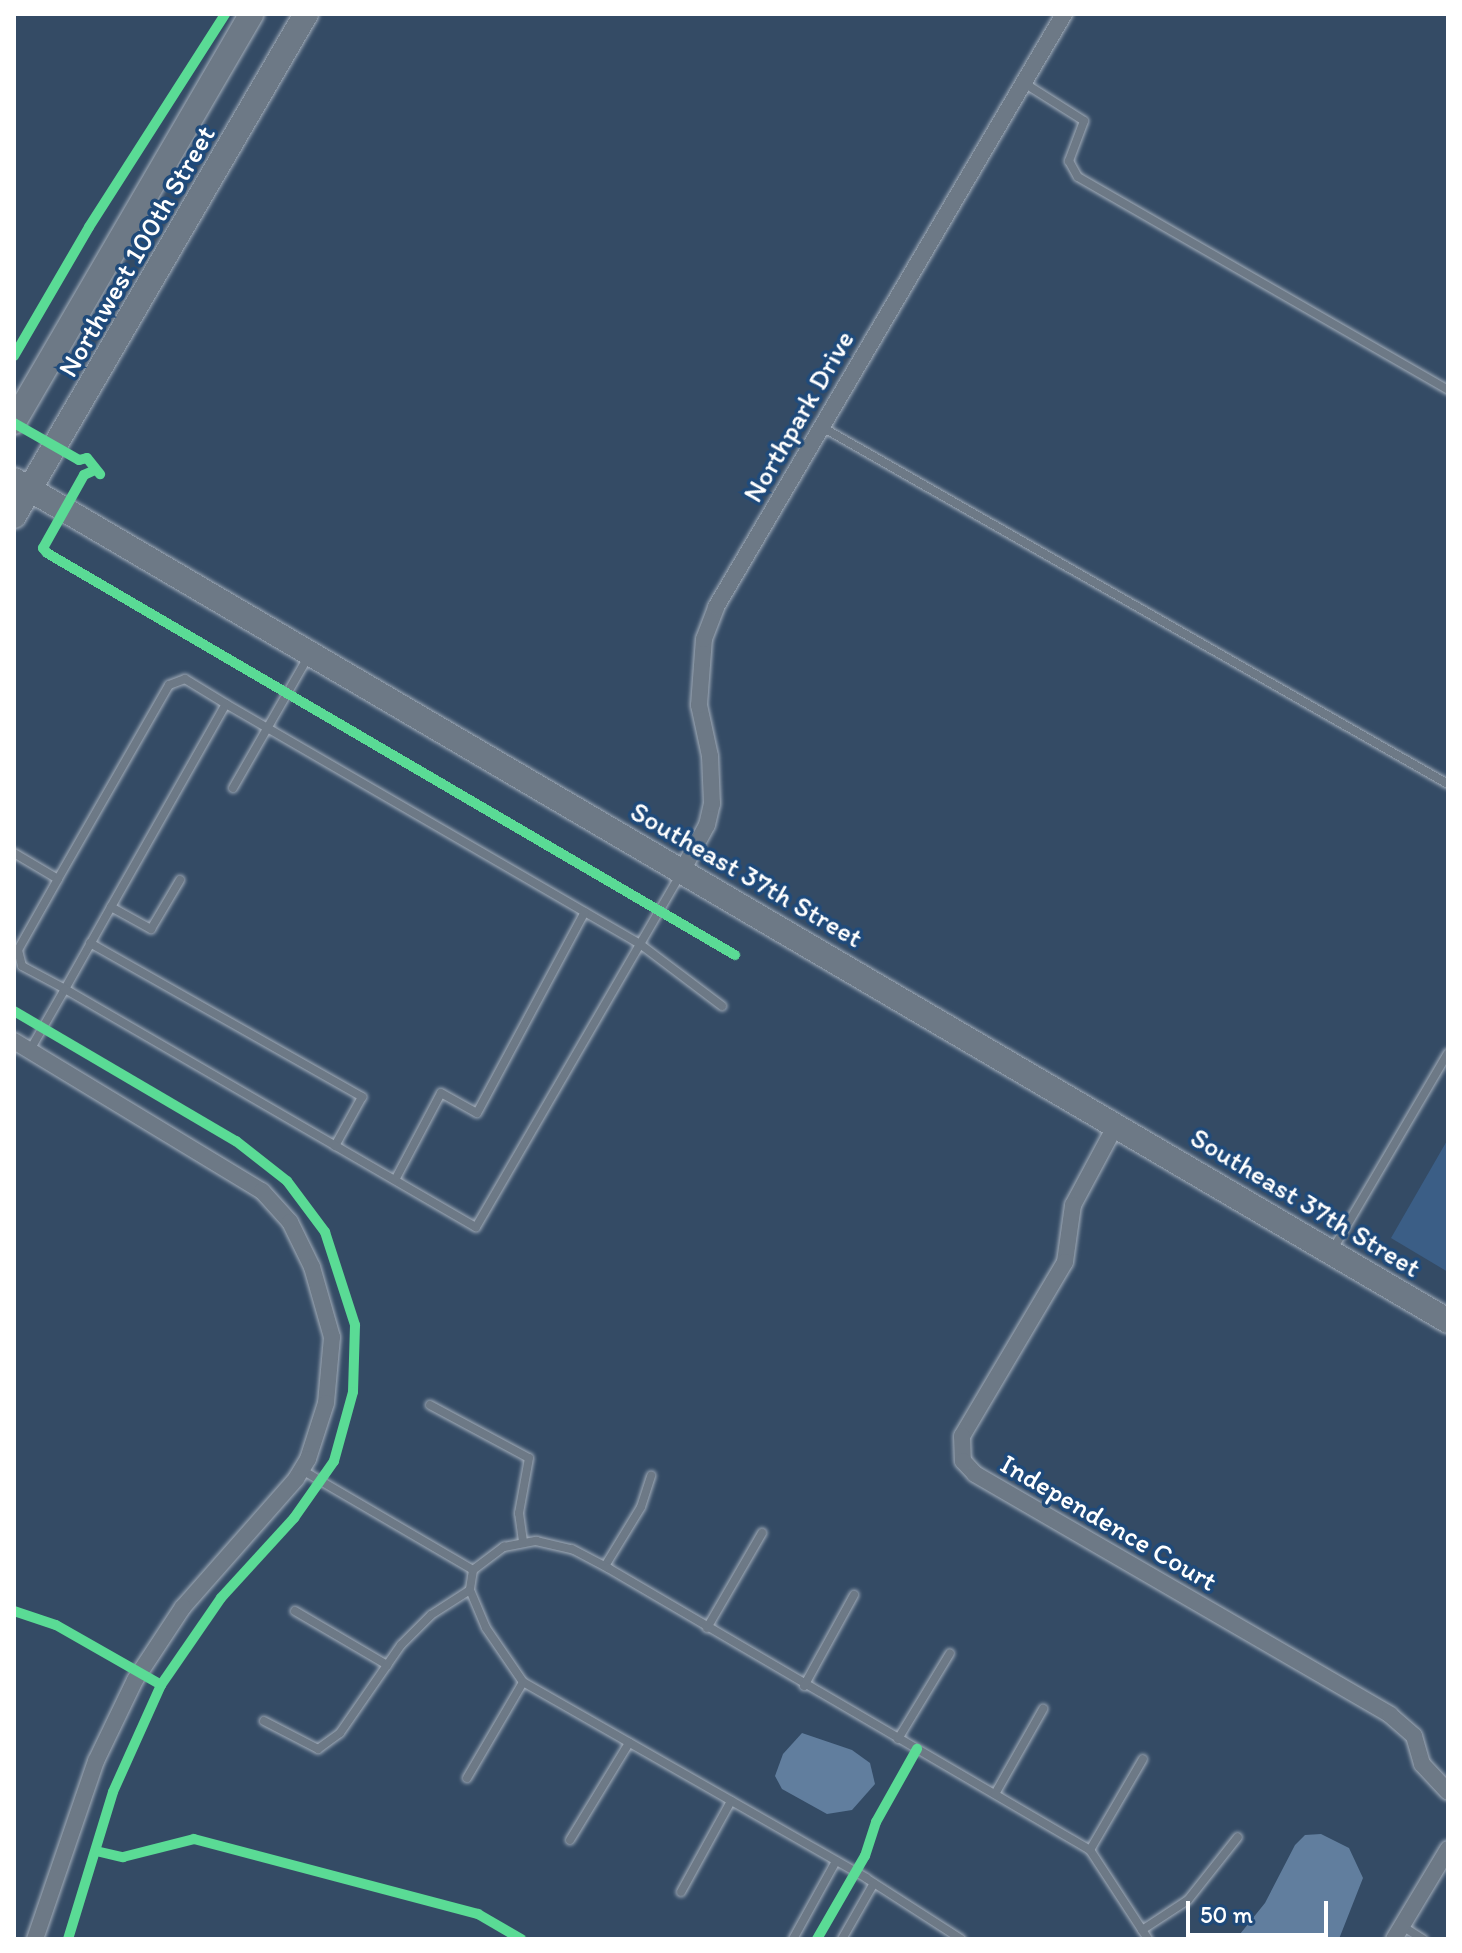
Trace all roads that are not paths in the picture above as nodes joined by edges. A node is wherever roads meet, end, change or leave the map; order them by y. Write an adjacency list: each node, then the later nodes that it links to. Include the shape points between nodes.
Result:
1 (251, 14): 6 (street, Northwest 100th Street)
2 (306, 14): 8 (street, Northwest 100th Street)
3 (1064, 14): 4 (street, Northpark Drive)
4 (1024, 83): 5 (lane, via 1084,121 1069,161 1078,177); 7 (street, Northpark Drive)
5 (1448, 390)
6 (14, 422)
7 (822, 427): 13 (lane); 16 (street, Northpark Drive, via 716,607 704,639 699,705 710,756 712,804 707,825)
8 (22, 484): 9 (street, Northwest 100th Street); 10 (street, Southeast 37th Street)
9 (14, 516)
10 (310, 655): 12 (lane); 16 (street, Southeast 37th Street)
11 (226, 704): 12 (lane); 17 (lane, via 185,679 169,685); 19 (lane)
12 (267, 727): 14 (lane); 20 (lane)
13 (1448, 784)
14 (233, 788)
15 (14, 853): 17 (lane)
16 (682, 871): 22 (lane); 28 (street, Southeast 37th Street)
17 (58, 879): 23 (lane, via 18,950 22,966)
18 (180, 880): 19 (lane, via 151,929)
19 (111, 907): 21 (lane)
20 (585, 912): 22 (lane); 30 (lane, via 477,1113 441,1093)
21 (90, 943): 23 (lane); 29 (lane, via 362,1097)
22 (640, 944): 24 (lane); 30 (lane, via 476,1227)
23 (65, 989): 26 (lane); 29 (lane)
24 (722, 1006)
25 (14, 1041): 26 (street)
26 (30, 1050): 34 (street, via 262,1191 290,1222 312,1267 332,1337 326,1403)
27 (1448, 1053): 31 (lane)
28 (1117, 1123): 31 (street, Southeast 37th Street); 54 (street, Independence Court, via 1073,1205 1065,1262 962,1436 963,1461 975,1474 1390,1715 1414,1736 1422,1764)
29 (335, 1146): 30 (lane)
30 (395, 1180)
31 (1330, 1253): 32 (street, Southeast 37th Street)
32 (1448, 1321)
33 (430, 1405): 37 (lane, via 529,1458 519,1513)
34 (302, 1469): 39 (lane); 66 (street, via 183,1607 140,1672 96,1761)
35 (651, 1476): 38 (lane, via 641,1507)
36 (762, 1533): 43 (lane)
37 (523, 1543): 38 (lane, via 572,1549); 39 (lane, via 504,1547)
38 (605, 1566): 43 (lane)
39 (473, 1570): 40 (lane)
40 (470, 1590): 45 (lane, via 431,1615); 46 (lane, via 502,1658)
41 (854, 1595): 47 (lane)
42 (295, 1611): 45 (lane)
43 (707, 1628): 47 (lane)
44 (950, 1653): 50 (lane)
45 (387, 1665): 49 (lane, via 340,1733 318,1749)
46 (523, 1682): 51 (lane); 53 (lane)
47 (804, 1686): 50 (lane)
48 (1043, 1709): 55 (lane)
49 (264, 1721)
50 (898, 1739): 55 (lane)
51 (629, 1743): 56 (lane); 58 (lane)
52 (1143, 1759): 60 (lane)
53 (467, 1778)
54 (1448, 1792)
55 (995, 1794): 60 (lane)
56 (731, 1801): 61 (lane); 63 (lane)
57 (1238, 1837): 64 (lane, via 1188,1900)
58 (570, 1840)
59 (1448, 1849): 65 (street)
60 (1090, 1850): 64 (lane)
61 (836, 1861): 62 (lane); 67 (lane)
62 (874, 1883): 68 (lane); 69 (lane)
63 (681, 1892)
64 (1142, 1930): 70 (lane)
65 (1398, 1933): 71 (lane)
66 (35, 1939)
67 (793, 1939)
68 (842, 1939)
69 (961, 1939)
70 (1148, 1939)
71 (1423, 1939)

